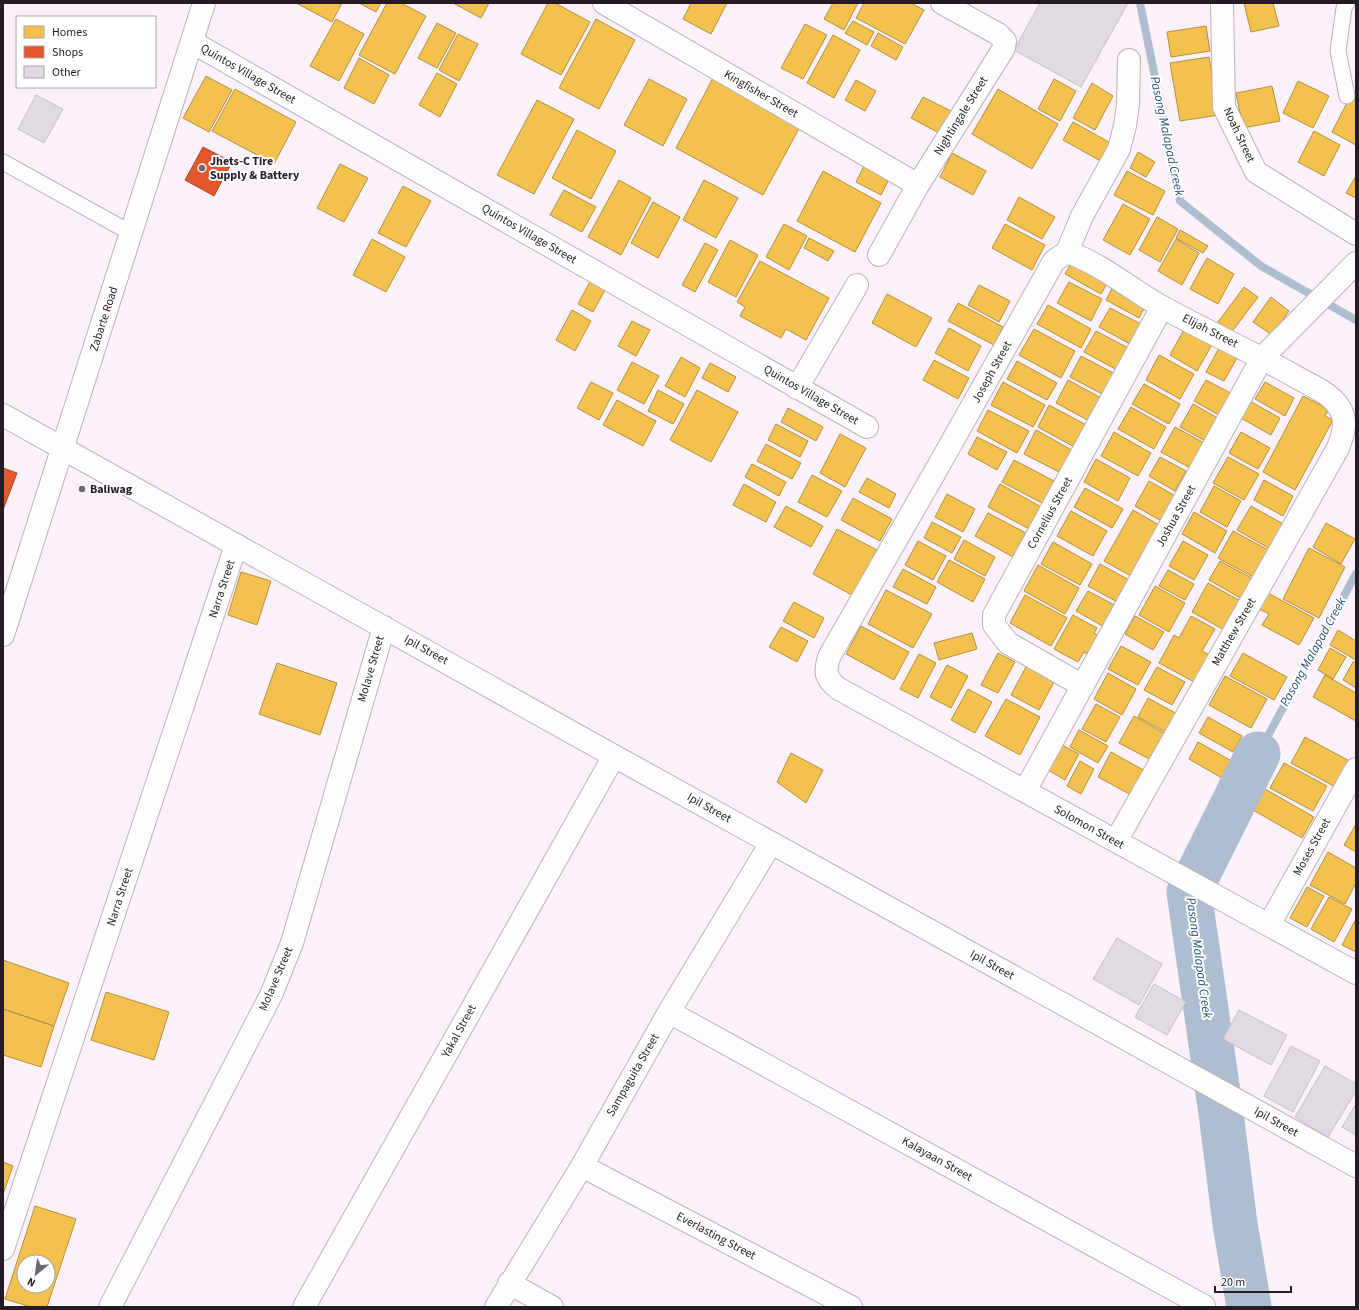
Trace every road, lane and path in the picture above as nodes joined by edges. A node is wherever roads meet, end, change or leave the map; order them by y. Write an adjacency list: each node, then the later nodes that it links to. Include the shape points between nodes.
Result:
1 (204, 3): 6 (street, Zabarte Road)
2 (604, 3): 10 (street, Kingfisher Street)
3 (942, 3): 10 (street, Nightingale Street, via 998,34 1005,41 1004,48)
4 (1222, 3): 12 (street, Noah Street, via 1224,107 1256,172)
5 (1347, 3): 8 (lane, via 1344,8 1338,51)
6 (192, 42): 11 (street, Zabarte Road); 19 (street, Quintos Village Street)
7 (1129, 60): 13 (street, Joseph Street, via 1128,104 1119,149 1082,216)
8 (1347, 96)
9 (3, 162): 11 (lane)
10 (918, 185): 14 (street, Nightingale Street)
11 (131, 233): 23 (street, Zabarte Road)
12 (1356, 234)
13 (1067, 252): 17 (street, Elijah Street, via 1082,257); 27 (street, Joseph Street, via 1054,261 829,657)
14 (879, 255)
15 (1356, 263): 18 (street, Joshua Street)
16 (857, 285): 19 (street)
17 (1162, 307): 18 (street, Elijah Street); 28 (street, Cornelius Street, via 994,615 994,625 1008,643)
18 (1262, 358): 21 (street, Elijah Street, via 1330,397 1340,408); 28 (street, Joshua Street)
19 (797, 388): 22 (street, Quintos Village Street)
20 (3, 415): 23 (street, Ipil Street)
21 (1344, 420): 32 (street, Matthew Street, via 1338,448)
22 (867, 427)
23 (62, 448): 24 (street, Ipil Street); 26 (street, Zabarte Road)
24 (236, 545): 25 (street, Ipil Street); 39 (street, Narra Street)
25 (384, 627): 29 (street, Ipil Street); 42 (street, Molave Street, via 292,943 282,969)
26 (3, 635)
27 (827, 676): 31 (street, Solomon Street, via 839,689)
28 (1083, 686): 31 (street, Joshua Street)
29 (614, 756): 33 (street, Ipil Street); 43 (street, Yakal Street)
30 (1356, 769): 34 (street, Moses Street)
31 (1025, 792): 32 (street, Solomon Street)
32 (1116, 841): 34 (street, Solomon Street)
33 (771, 843): 36 (street, Sampaguita Street); 38 (street, Ipil Street)
34 (1269, 925): 35 (street, Solomon Street)
35 (1356, 972)
36 (669, 1012): 37 (street, Sampaguita Street); 41 (street, Kalayaan Street)
37 (582, 1166): 40 (street, Sampaguita Street); 46 (street, Everlasting Street)
38 (1356, 1166)
39 (3, 1249)
40 (509, 1283): 44 (street, Sampaguita Street); 45 (street)
41 (1204, 1306)
42 (110, 1307)
43 (304, 1307)
44 (496, 1307)
45 (552, 1307)
46 (851, 1307)

